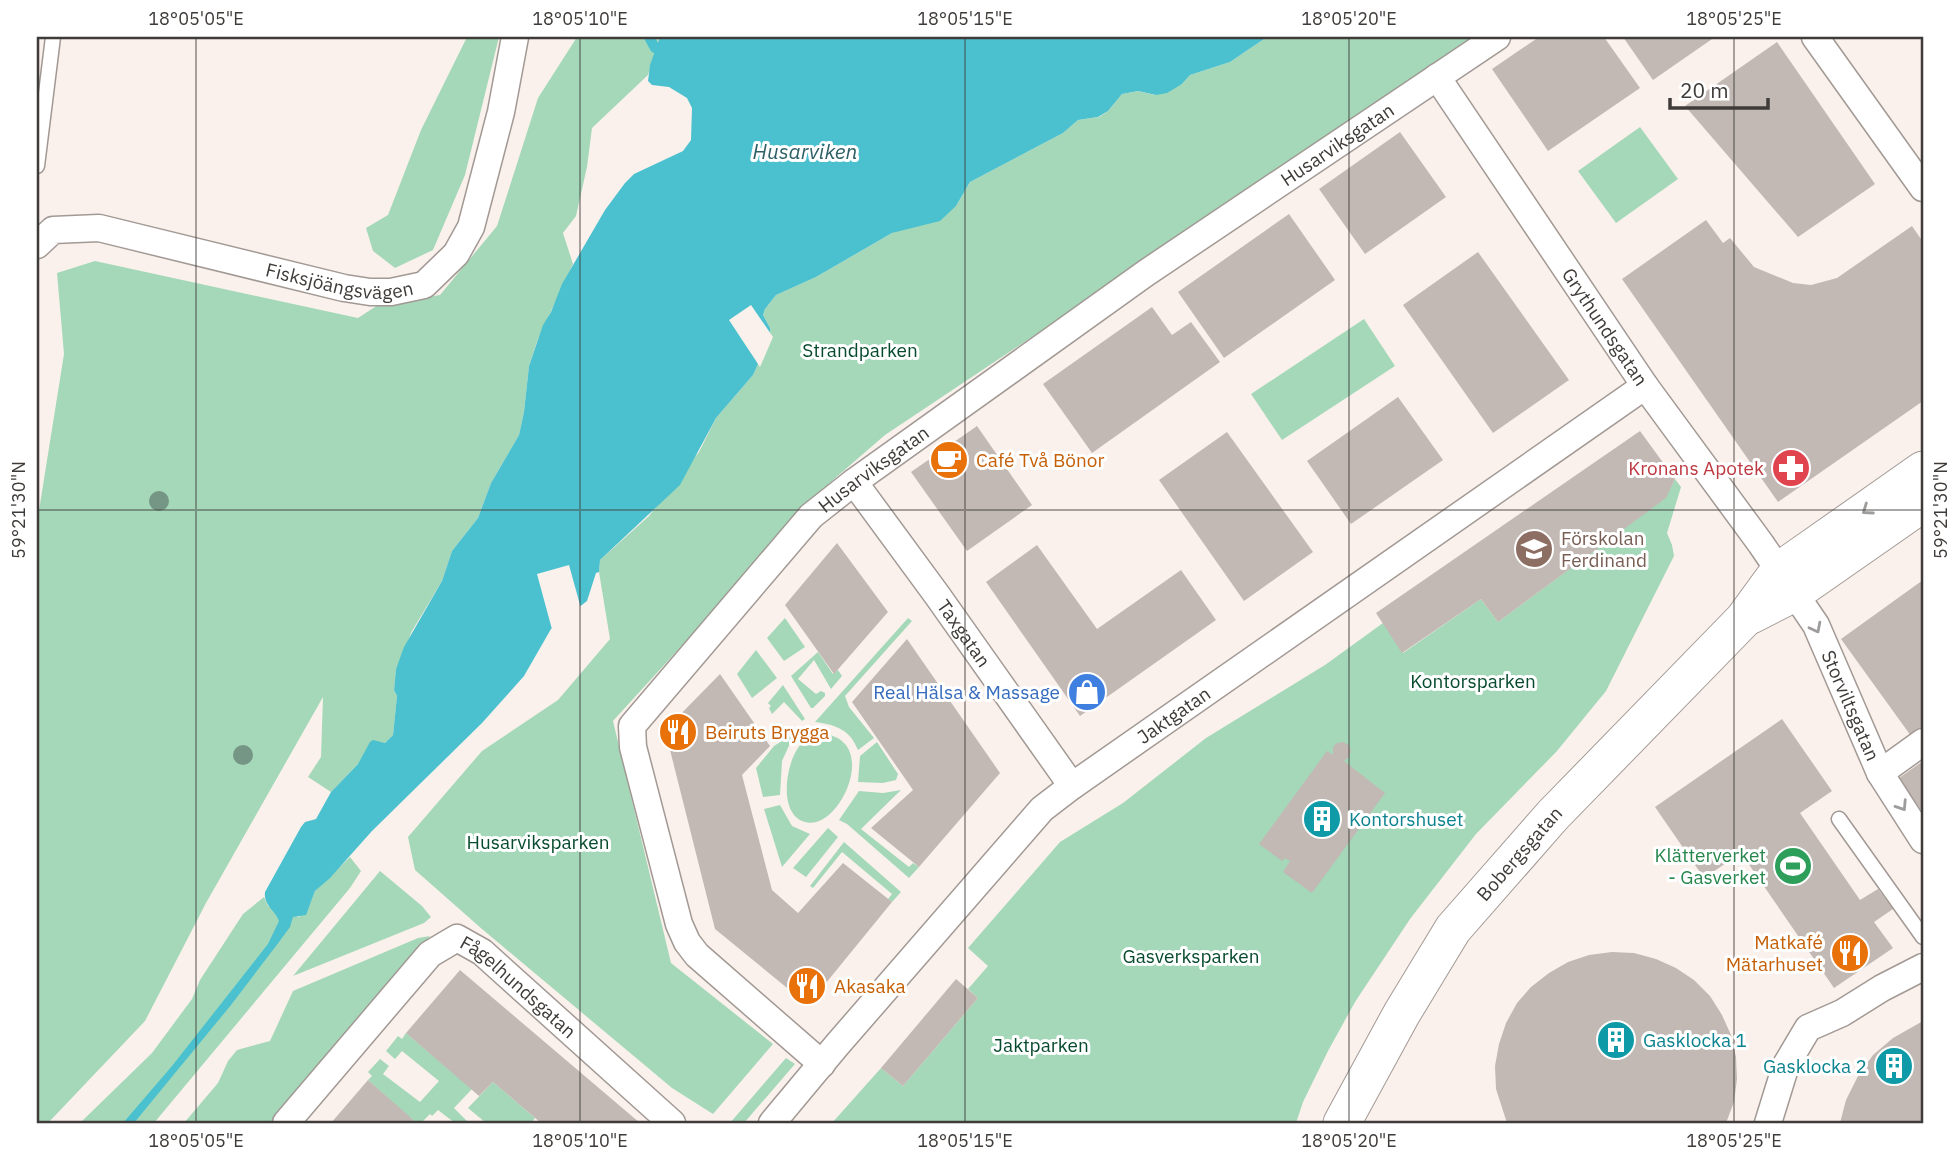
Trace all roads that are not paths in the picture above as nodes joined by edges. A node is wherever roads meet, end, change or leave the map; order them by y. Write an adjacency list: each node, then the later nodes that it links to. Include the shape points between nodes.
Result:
1 (53, 37): 6 (lane)
2 (515, 37): 8 (street, Fisksjöängsvägen, via 471,227 456,254 424,285 381,292 344,288 99,228 53,230)
3 (1497, 37): 5 (street, Husarviksgatan)
4 (1815, 37): 7 (street)
5 (1437, 77): 9 (street, Grythundsgatan); 11 (street, Husarviksgatan, via 1146,273)
6 (37, 166)
7 (1923, 188)
8 (37, 245)
9 (1645, 386): 13 (street, Grythundsgatan); 16 (street, Jaktgatan)
10 (1923, 470): 13 (street, Bobergsgatan, one-way to 13)
11 (854, 482): 16 (street, Taxgatan); 21 (street, Husarviksgatan, via 811,516 785,545 632,726 631,738 687,942)
12 (1923, 503): 13 (street, Bobergsgatan)
13 (1786, 582): 15 (street, Storviltsgatan, one-way to 15, via 1816,625); 25 (street, Bobergsgatan, via 1744,619 1553,815 1453,929)
14 (1923, 742): 15 (street)
15 (1880, 773): 18 (street, Storviltsgatan, one-way to 18)
16 (1072, 786): 21 (street, Jaktgatan, via 1042,809)
17 (1839, 819): 19 (lane)
18 (1923, 840)
19 (1923, 937)
20 (1923, 967): 26 (street, via 1808,1028 1786,1065)
21 (822, 1064): 24 (street, Jaktgatan)
22 (286, 1123): 23 (street, Fågelhundsgatan, via 430,954 457,939 482,952)
23 (672, 1123)
24 (772, 1123)
25 (1342, 1123)
26 (1768, 1123)

